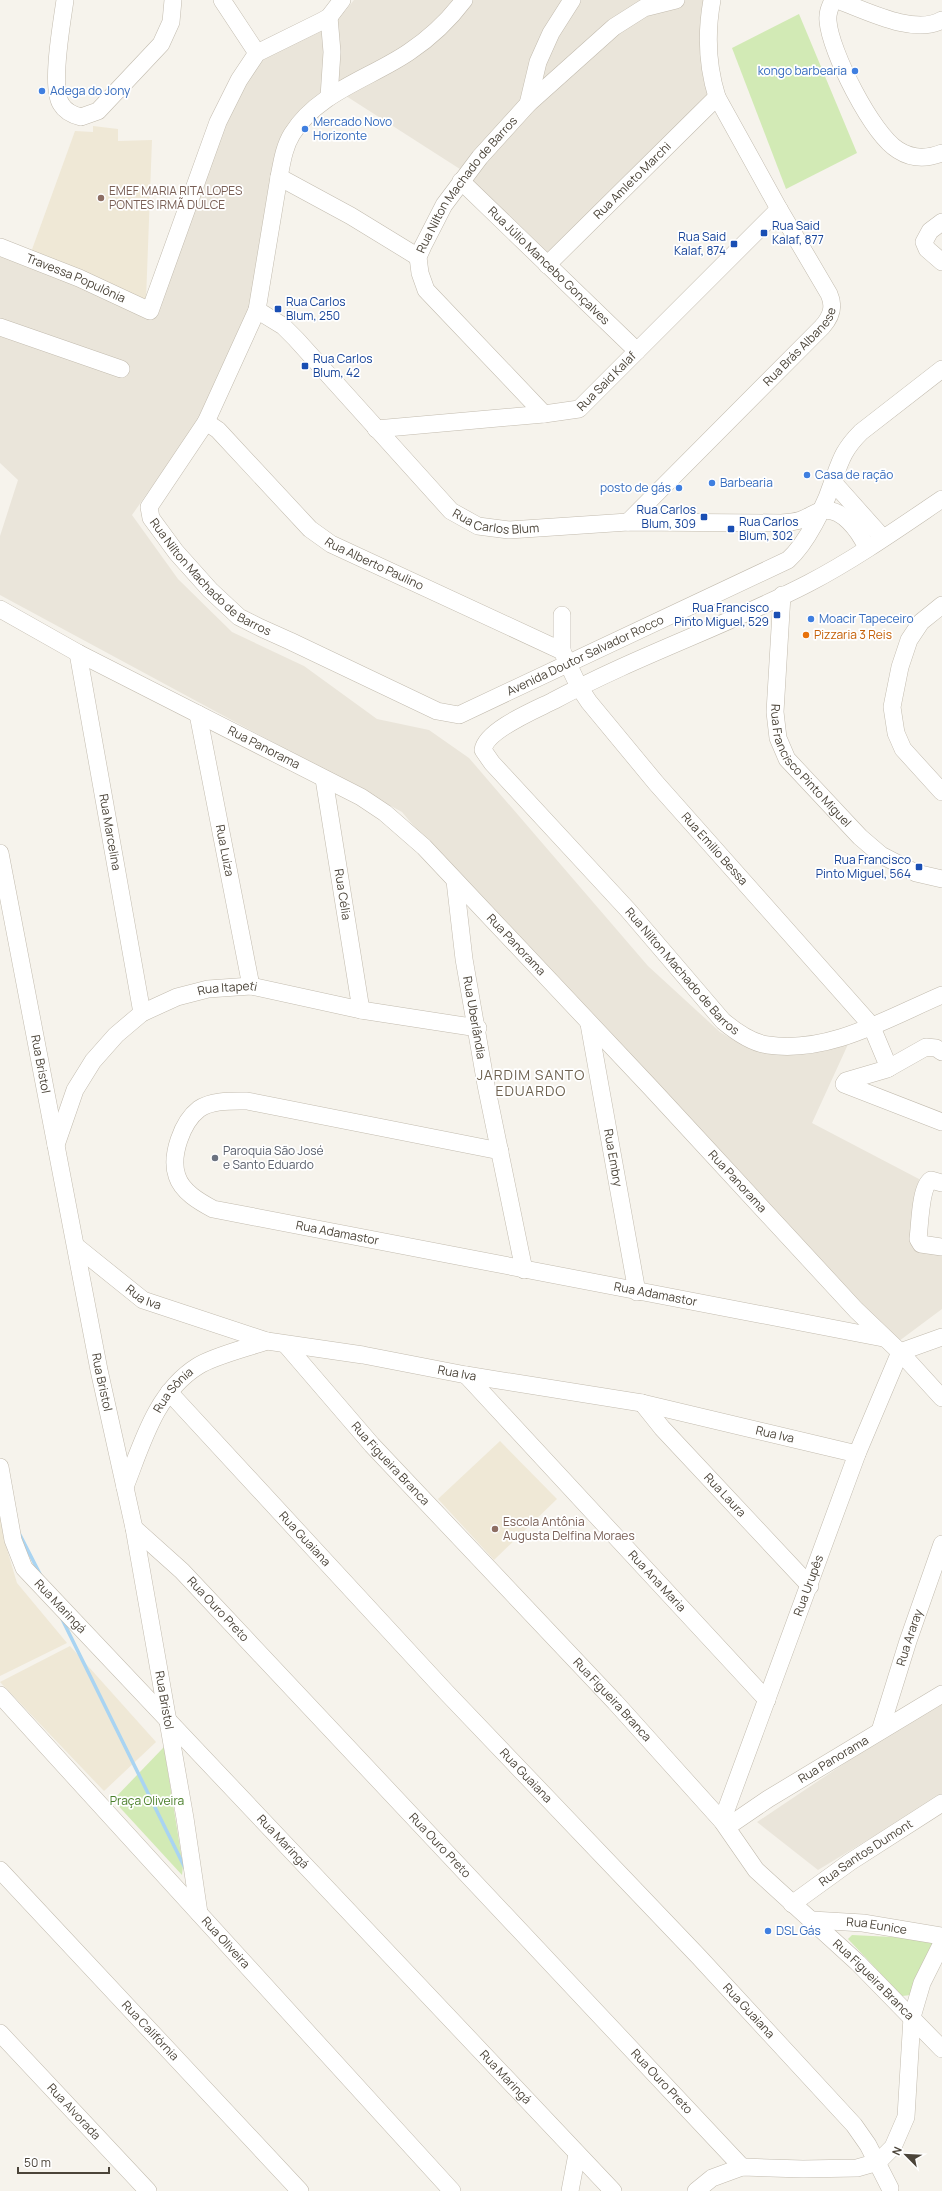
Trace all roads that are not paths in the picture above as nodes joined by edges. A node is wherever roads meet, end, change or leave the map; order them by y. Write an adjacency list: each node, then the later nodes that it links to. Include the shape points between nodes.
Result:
1 (65, 0): 2 (street, via 56,88 61,104 68,111 81,117 98,111 161,44 171,22)
2 (173, 0)
3 (222, 0): 13 (street)
4 (342, 0): 11 (street)
5 (464, 0): 14 (street, Rua Nilton Machado de Barros, via 443,24 410,52)
6 (572, 0): 16 (street, Rua Nilton Machado de Barros, via 551,33 538,62)
7 (676, 0): 16 (street, Rua Nilton Machado de Barros, via 644,8 622,21)
8 (712, 0): 15 (street, Rua Brás Albanese, via 708,54)
9 (833, 0): 17 (street, via 828,11 831,36 840,60 872,123 884,138 903,153 918,157)
10 (837, 0): 12 (street, via 906,24 916,25)
11 (329, 17): 13 (street); 14 (street, via 332,52)
12 (942, 20)
13 (257, 53): 22 (street, Travessa Populônia, via 239,80 218,122 150,311 79,278)
14 (329, 96): 18 (street, Rua Nilton Machado de Barros, via 292,134)
15 (717, 97): 20 (street, Rua Brás Albanese); 25 (street, Rua Amleto Marchi)
16 (528, 104): 19 (street, Rua Nilton Machado de Barros)
17 (942, 153)
18 (279, 177): 23 (street, via 351,216); 26 (street, Rua Nilton Machado de Barros)
19 (461, 180): 23 (street, Rua Nilton Machado de Barros, via 435,220); 25 (street, Rua Júlio Mancebo Gonçalves)
20 (779, 210): 28 (street, Rua Said Kalaf); 37 (street, Rua Brás Albanese, via 832,299 830,317)
21 (942, 222): 24 (street, via 930,231 924,242 927,249)
22 (0, 248)
23 (418, 257): 31 (street, Rua Nilton Machado de Barros, via 426,290)
24 (942, 262)
25 (547, 265): 28 (street, Rua Júlio Mancebo Gonçalves)
26 (257, 310): 32 (street, Rua Nilton Machado de Barros); 33 (street, Rua Carlos Blum, via 283,326)
27 (0, 327): 29 (street)
28 (637, 351): 31 (street, Rua Said Kalaf, via 579,410)
29 (121, 369)
30 (942, 369): 34 (street, Avenida Doutor Salvador Rocco, via 850,443 840,460)
31 (544, 414): 33 (street, Rua Said Kalaf)
32 (206, 422): 45 (street, Rua Alberto Paulino, via 218,430 310,529 331,544); 48 (street, Rua Nilton Machado de Barros, via 149,507 149,513 176,552 196,575 240,616 437,711)
33 (376, 429): 37 (street, Rua Carlos Blum, via 450,511 478,526 509,530)
34 (833, 482): 36 (street, Avenida Doutor Salvador Rocco); 38 (street)
35 (942, 499): 38 (street, Avenida Doutor Salvador Rocco)
36 (819, 511): 37 (street, Rua Carlos Blum, via 803,520 782,523); 39 (street, via 828,510 842,516 858,532); 45 (street, Avenida Doutor Salvador Rocco, via 802,545 788,560)
37 (628, 522)
38 (883, 538): 39 (street, Avenida Doutor Salvador Rocco)
39 (867, 548): 40 (street, Avenida Doutor Salvador Rocco, via 809,583)
40 (782, 595): 46 (street, Avenida Doutor Salvador Rocco); 53 (street, Rua Francisco Pinto Miguel, via 775,712 778,738 787,759 860,837 881,855 916,873)
41 (942, 605): 51 (street, via 921,622 909,640 900,667 892,707 896,733 903,749)
42 (0, 609): 44 (street, Rua Panorama)
43 (562, 615): 45 (street)
44 (78, 653): 47 (street, Rua Panorama); 58 (street, Rua Marcelina)
45 (565, 658): 46 (street, Rua Emilio Bessa); 48 (street, Avenida Doutor Salvador Rocco)
46 (579, 687): 49 (street, Avenida Doutor Salvador Rocco, via 503,727 486,742); 60 (street, Rua Emilio Bessa, via 656,783)
47 (198, 714): 50 (street, Rua Panorama); 55 (street, Rua Luiza)
48 (459, 715)
49 (483, 750): 60 (street, Rua Nilton Machado de Barros, via 736,1032 767,1045 804,1046)
50 (324, 779): 54 (street, Rua Panorama, via 385,812 424,847); 57 (street, Rua Célia)
51 (942, 792)
52 (0, 853): 65 (street, Rua Bristol)
53 (942, 879)
54 (455, 882): 59 (street, Rua Panorama, via 563,993); 61 (street, Rua Uberlândia, via 464,959)
55 (251, 986): 57 (street, Rua Itapeti); 58 (street, Rua Itapeti, via 208,989 177,997)
56 (942, 995): 60 (street, Rua Nilton Machado de Barros)
57 (361, 1010): 61 (street, Rua Itapeti)
58 (142, 1012): 65 (street, Rua Itapeti, via 93,1061 75,1090)
59 (589, 1024): 71 (street, Rua Embry); 73 (street, Rua Panorama, via 652,1088)
60 (871, 1025): 63 (street, Rua Emilio Bessa)
61 (478, 1028): 66 (street, Rua Uberlândia, via 486,1085)
62 (942, 1052): 63 (street, via 936,1048 926,1047)
63 (890, 1068): 64 (street, via 846,1081 844,1084)
64 (942, 1122)
65 (55, 1148): 68 (street, Rua Bristol)
66 (500, 1151): 70 (street, Rua Uberlândia); 70 (street, Rua Adamastor, via 247,1101 212,1104 199,1109 189,1121 176,1154 177,1177 198,1201 213,1209)
67 (942, 1183): 69 (street, via 931,1180 927,1184 918,1239 921,1244)
68 (77, 1247): 74 (street, Rua Iva, via 143,1300); 83 (street, Rua Bristol, via 99,1370)
69 (942, 1247)
70 (524, 1270): 71 (street, Rua Adamastor)
71 (637, 1292): 73 (street, Rua Adamastor)
72 (942, 1337): 76 (street)
73 (883, 1338): 76 (street, Rua Panorama)
74 (267, 1341): 75 (street, Rua Iva); 78 (street, Rua Sônia, via 199,1365 178,1381)
75 (286, 1345): 77 (street, Rua Iva, via 407,1362); 93 (street, Rua Figueira Branca, via 372,1445 610,1696)
76 (900, 1352): 79 (street, Rua Panorama); 81 (street, Rua Urupês)
77 (466, 1375): 80 (street, Rua Iva); 89 (street, Rua Ana Maria)
78 (169, 1392): 83 (street, Rua Sônia, via 153,1418); 105 (street, Rua Guaiana, via 854,2125)
79 (942, 1398)
80 (642, 1403): 81 (street, Rua Iva); 86 (street, Rua Laura, via 662,1428)
81 (857, 1454): 86 (street, Rua Urupês)
82 (0, 1467): 90 (street, Rua Maringá, via 13,1540 20,1564)
83 (125, 1487): 84 (street, Rua Bristol)
84 (134, 1528): 90 (street, Rua Bristol); 106 (street, Rua Ouro Preto, via 182,1571)
85 (942, 1544): 91 (street, Rua Araray)
86 (810, 1586): 89 (street, Rua Urupês)
87 (942, 1694): 91 (street, Rua Panorama)
88 (0, 1695): 96 (street, Rua Oliveira)
89 (767, 1700): 93 (street, Rua Urupês)
90 (167, 1720): 96 (street, Rua Bristol); 104 (street, Rua Maringá)
91 (880, 1731): 93 (street, Rua Panorama)
92 (942, 1803): 95 (street, Rua Santos Dumont, via 850,1862)
93 (724, 1824): 95 (street, Rua Figueira Branca, via 756,1870)
94 (0, 1870): 109 (street, Rua Califórnia)
95 (792, 1904): 97 (street, Rua Figueira Branca)
96 (199, 1913): 110 (street, Rua Oliveira)
97 (812, 1920): 98 (street, Rua Eunice, via 863,1923); 100 (street, Rua Figueira Branca)
98 (942, 1936)
99 (942, 1943): 100 (street, via 922,1983)
100 (912, 2017): 102 (street, Rua Figueira Branca); 103 (street, via 906,2117)
101 (0, 2033): 108 (street, Rua Alvorada)
102 (942, 2049)
103 (895, 2143): 105 (street); 107 (street)
104 (577, 2154): 111 (street); 112 (street, Rua Maringá)
105 (878, 2162): 106 (street, via 857,2168); 107 (street, Rua Guaiana)
106 (742, 2166): 113 (street, via 712,2178)
107 (889, 2189)
108 (148, 2191)
109 (300, 2191)
110 (452, 2191)
111 (570, 2191)
112 (613, 2191)
113 (696, 2191)

